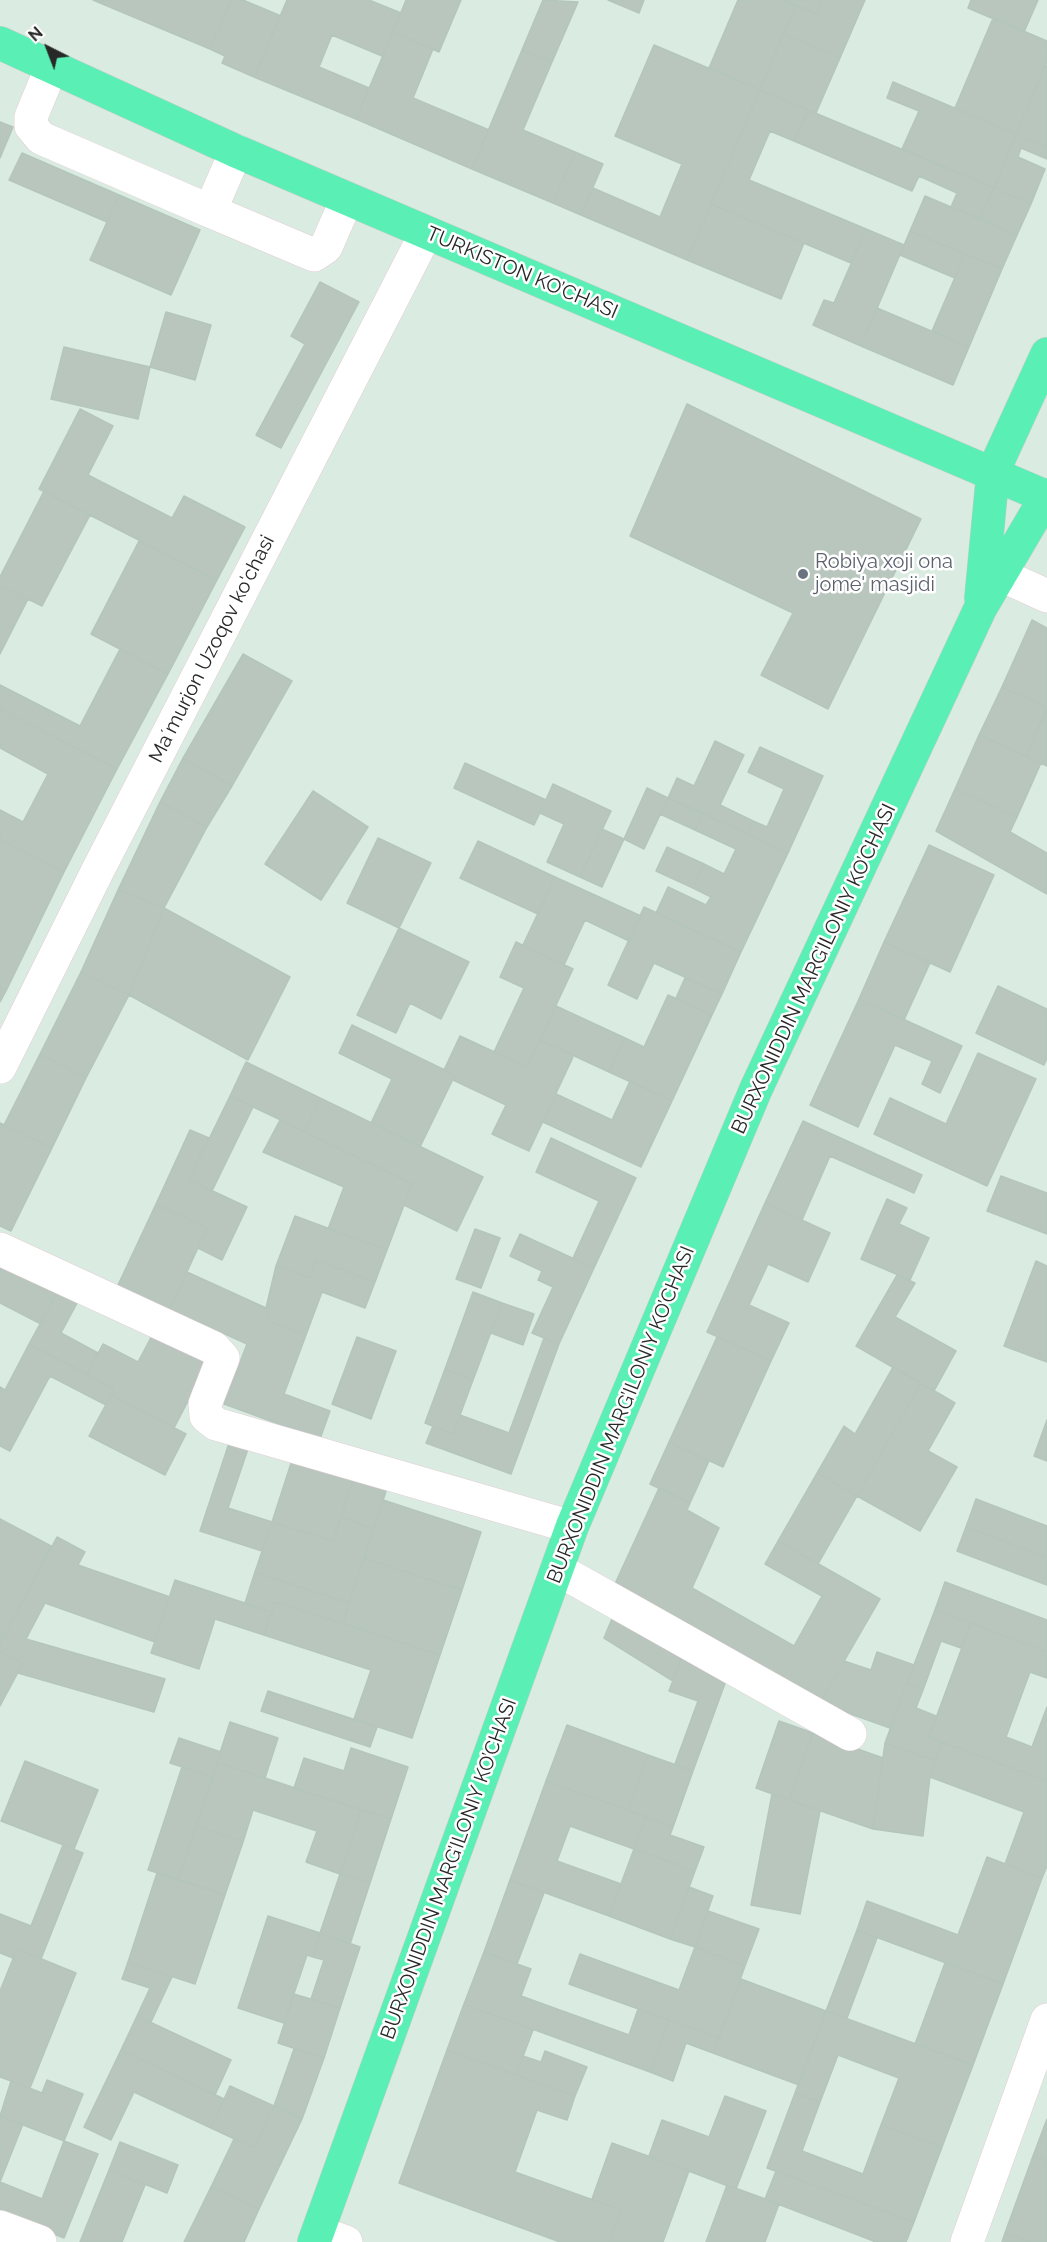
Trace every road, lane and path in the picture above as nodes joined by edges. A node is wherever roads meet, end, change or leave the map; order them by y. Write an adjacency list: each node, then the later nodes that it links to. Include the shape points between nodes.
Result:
1 (0, 43): 2 (main road, TURKISTON KO’CHASI)
2 (51, 66): 3 (main road, TURKISTON KO’CHASI); 5 (street, via 31,117 34,133)
3 (236, 151): 4 (main road, TURKISTON KO’CHASI); 5 (street)
4 (347, 199): 5 (street, via 326,247 314,255); 6 (main road, TURKISTON KO’CHASI)
5 (210, 212)
6 (426, 233): 8 (main road, TURKISTON KO’CHASI); 13 (street, Maʼmurjon Uzoqov ko'chasi)
7 (1047, 354): 8 (main road, BURXONIDDIN MARG’ILONIY KO’CHASI)
8 (993, 472): 9 (main road, TURKISTON KO’CHASI); 12 (main road, BURXONIDDIN MARG’ILONIY KO’CHASI)
9 (1047, 496): 10 (main road, BURXONIDDIN MARG’ILONIY KO’CHASI)
10 (1000, 575): 11 (street); 12 (main road, BURXONIDDIN MARG’ILONIY KO’CHASI)
11 (1047, 596)
12 (980, 609): 15 (main road, BURXONIDDIN MARG’ILONIY KO’CHASI, via 756,1089)
13 (0, 1067)
14 (0, 1249): 15 (street, via 214,1348 223,1358 205,1404 206,1416 216,1424)
15 (572, 1527): 16 (main road, BURXONIDDIN MARG’ILONIY KO’CHASI)
16 (557, 1569): 17 (street); 20 (main road, BURXONIDDIN MARG’ILONIY KO’CHASI)
17 (850, 1734)
18 (1047, 2020): 22 (street)
19 (0, 2227): 21 (street)
20 (326, 2239)
21 (40, 2242)
22 (967, 2242)

